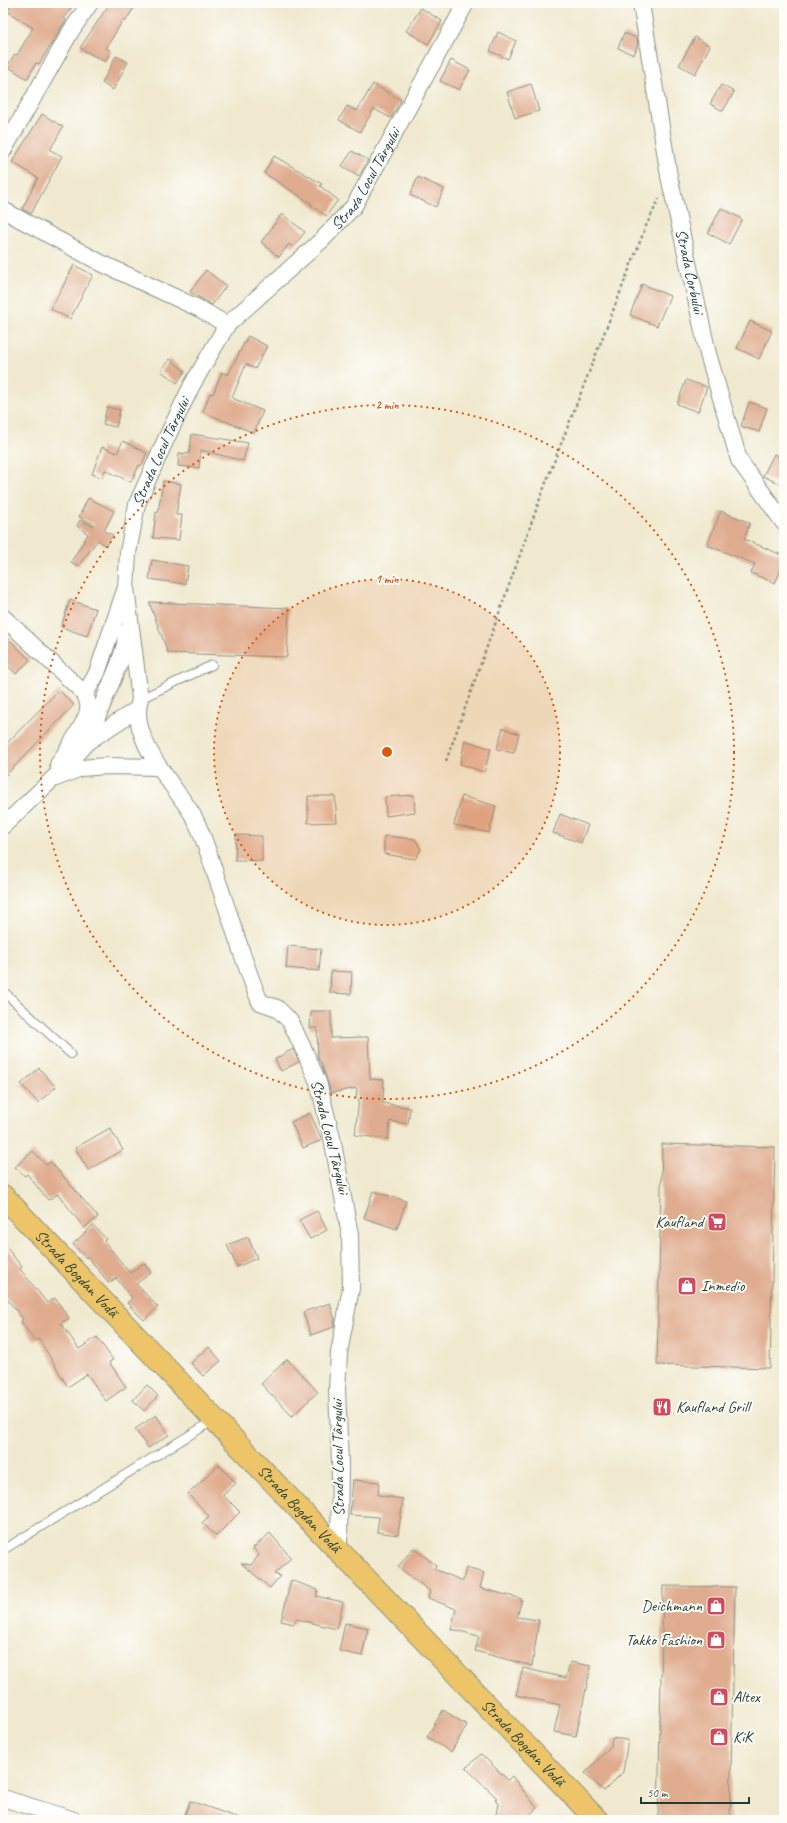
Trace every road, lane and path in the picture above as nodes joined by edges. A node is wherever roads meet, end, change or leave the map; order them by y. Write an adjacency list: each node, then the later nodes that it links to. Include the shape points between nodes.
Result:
1 (90, 3): 4 (street, via 71,31)
2 (466, 3): 7 (street, Strada Locul Târgului, via 354,206 323,239)
3 (641, 3): 5 (street, Strada Corbului)
4 (3, 151)
5 (669, 176): 8 (street, Strada Corbului, via 708,354 739,460); 17 (path, via 646,226 545,485)
6 (3, 210): 7 (street, via 101,263 200,309)
7 (227, 325): 9 (street, Strada Locul Târgului, via 192,385 137,504 128,553)
8 (784, 523)
9 (126, 588): 12 (street, Strada Locul Târgului); 14 (street, Strada Locul Târgului, via 125,645); 15 (street, Strada Locul Târgului)
10 (3, 617): 13 (street)
11 (212, 665): 15 (lane)
12 (97, 673): 13 (street, Strada Locul Târgului); 14 (street, Strada Locul Târgului)
13 (85, 694): 19 (street, Strada Locul Târgului, via 88,711 82,726)
14 (102, 705): 16 (street, Strada Locul Târgului)
15 (138, 705): 16 (street, Strada Locul Târgului); 18 (street, Strada Locul Târgului, via 137,721)
16 (87, 742): 19 (street, Strada Locul Târgului, via 62,770)
17 (446, 761)
18 (159, 767): 19 (street, Strada Locul Târgului, via 81,768); 26 (street, Strada Locul Târgului, via 193,815 260,1002 277,1008 290,1021 304,1050 318,1082 332,1138 346,1207 352,1266 351,1288 339,1353 337,1390 340,1463)
19 (49, 780): 20 (street, Strada Locul Târgului)
20 (3, 826)
21 (3, 991): 22 (lane)
22 (71, 1054)
23 (3, 1196): 24 (main road, Strada Bogdan Vodă)
24 (215, 1419): 25 (lane); 26 (main road, Strada Bogdan Vodă)
25 (3, 1550)
26 (339, 1551): 29 (main road, Strada Bogdan Vodă)
27 (3, 1798): 28 (street)
28 (74, 1820)
29 (597, 1820)

